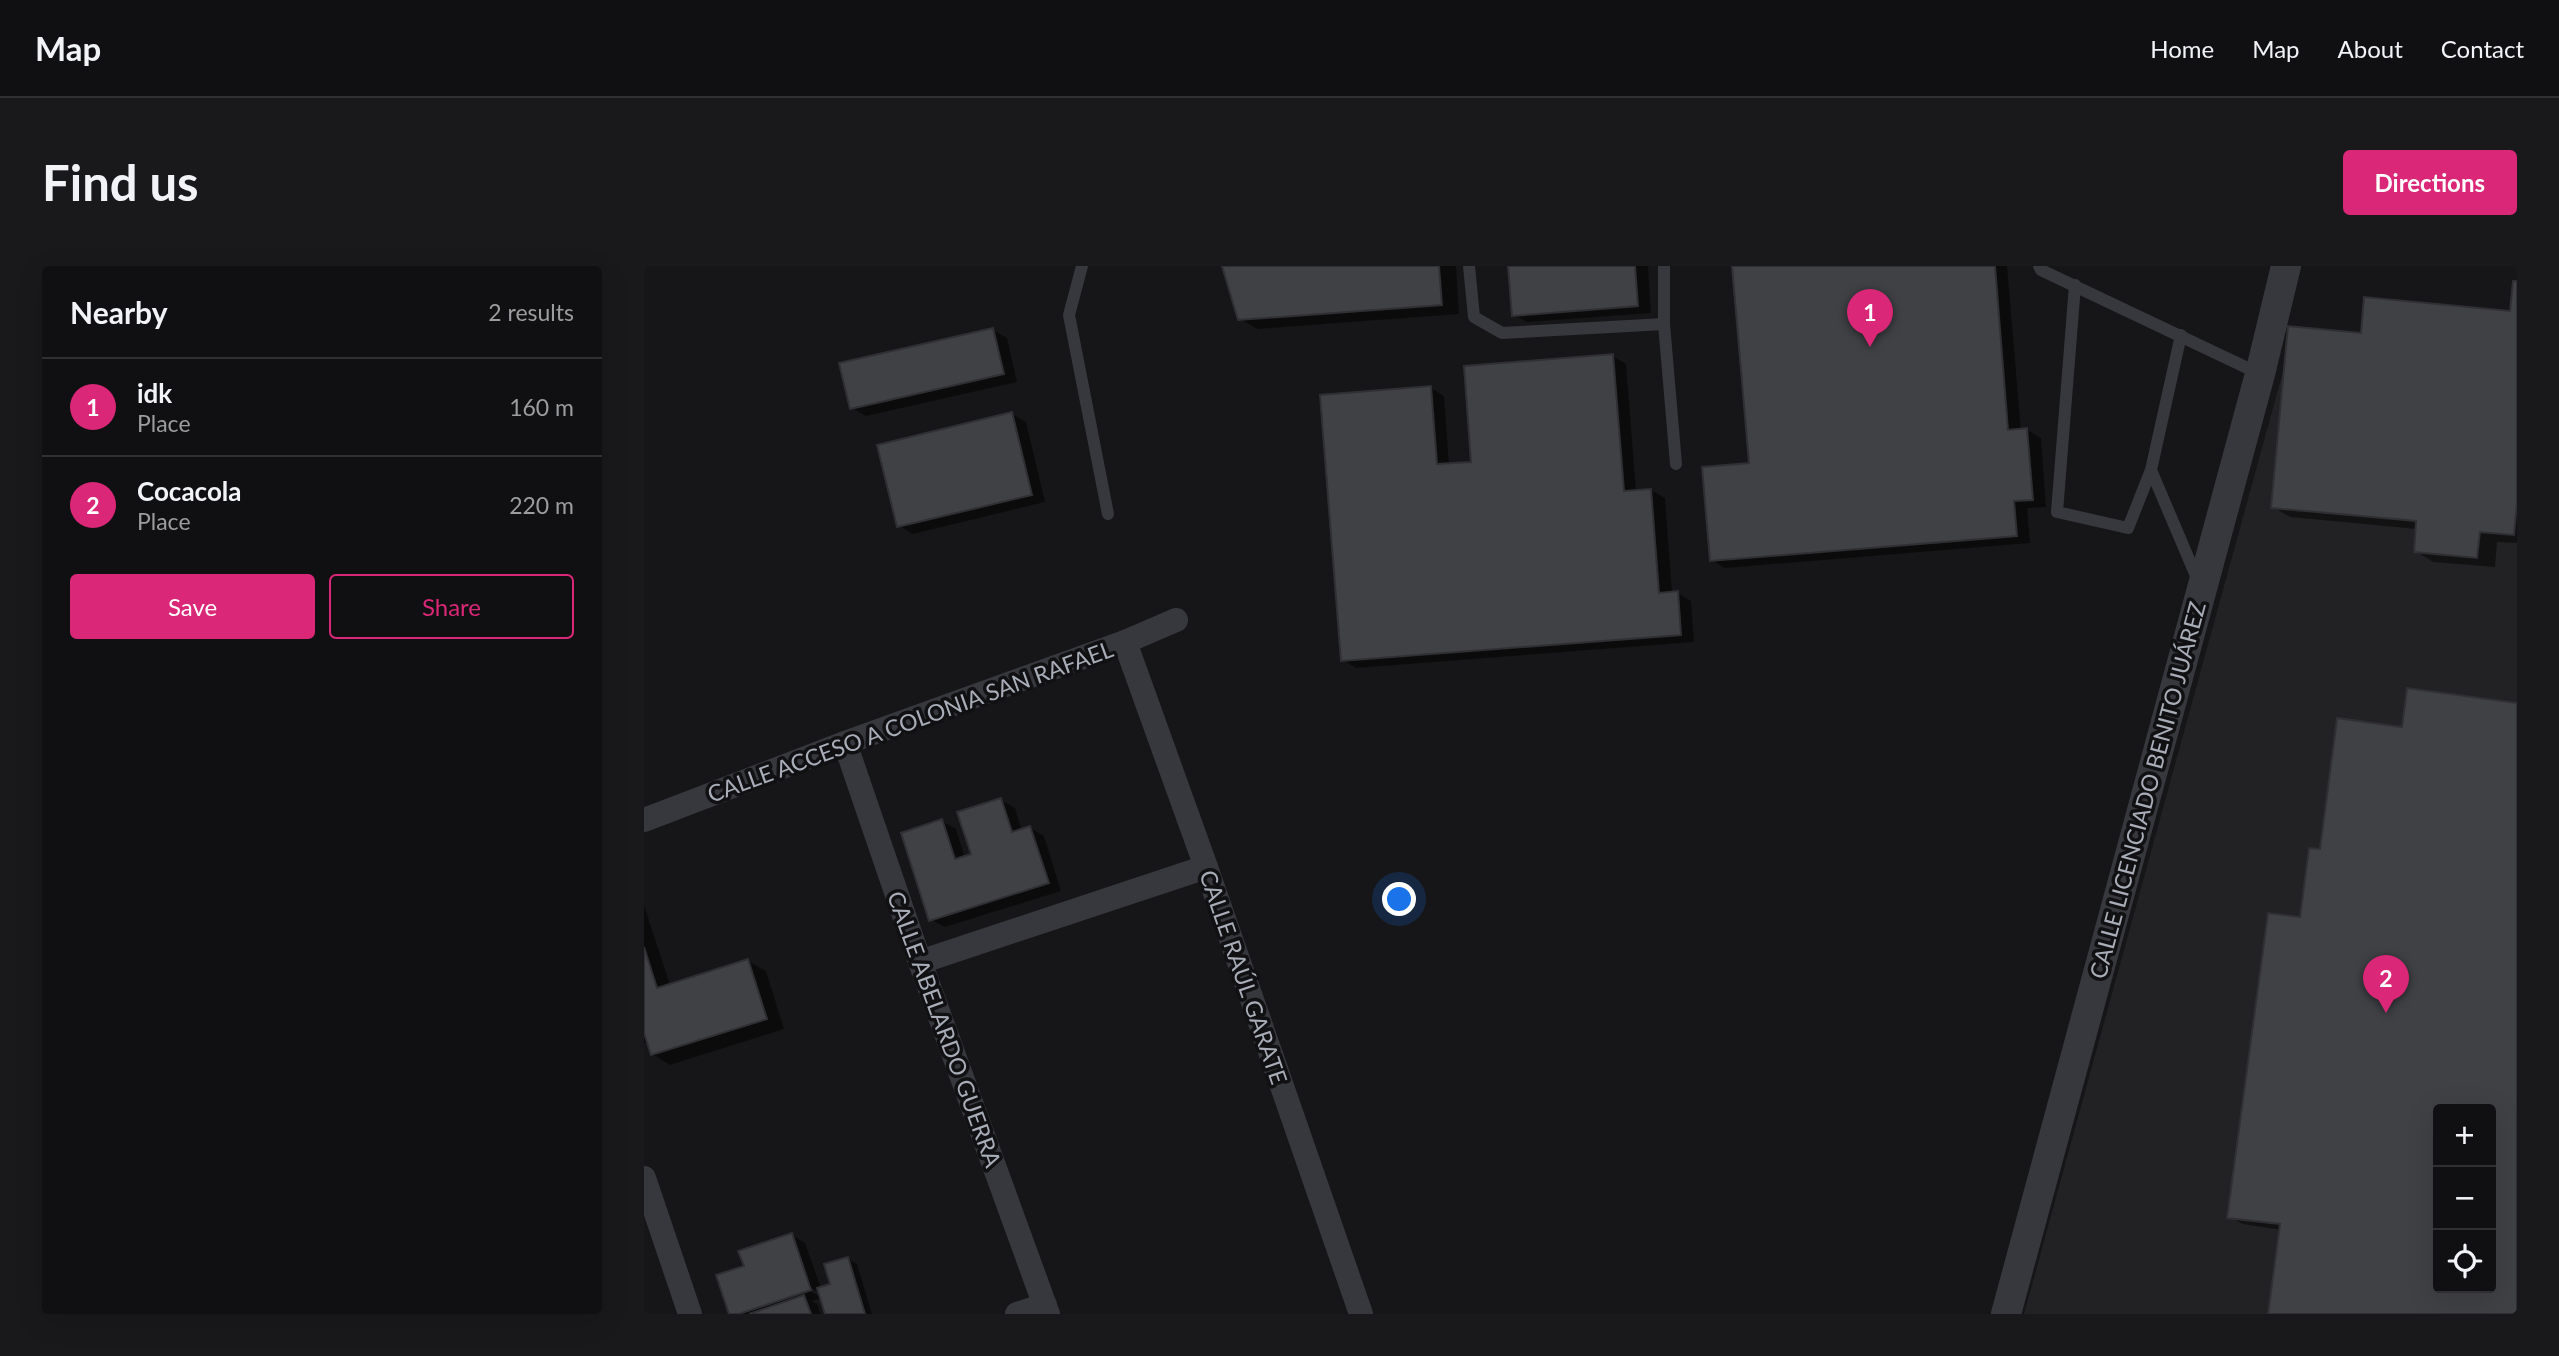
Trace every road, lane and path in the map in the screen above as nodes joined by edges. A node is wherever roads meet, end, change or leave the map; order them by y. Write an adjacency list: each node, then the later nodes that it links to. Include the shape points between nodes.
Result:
1 (1082, 266): 12 (lane, via 1069,315)
2 (1469, 266): 7 (lane, via 1474,317 1502,332)
3 (1664, 266): 7 (lane)
4 (2039, 266): 6 (lane)
5 (2286, 266): 9 (street, CALLE LICENCIADO BENITO JUÁREZ)
6 (2075, 285): 8 (lane); 11 (lane, via 2057,512 2128,528)
7 (1664, 324): 10 (lane)
8 (2181, 335): 9 (lane); 11 (lane)
9 (2260, 374): 13 (street, CALLE LICENCIADO BENITO JUÁREZ)
10 (1676, 464)
11 (2151, 470): 13 (lane)
12 (1108, 514)
13 (2202, 590): 25 (street, CALLE LICENCIADO BENITO JUÁREZ)
14 (1176, 620): 15 (street, CALLE ACCESO A COLONIA SAN RAFAEL)
15 (1125, 642): 16 (street, CALLE ACCESO A COLONIA SAN RAFAEL); 18 (street, CALLE RAÚL GARATE)
16 (845, 743): 17 (street, CALLE ACCESO A COLONIA SAN RAFAEL); 19 (street, CALLE ABELARDO GUERRA)
17 (644, 820)
18 (1206, 867): 19 (street); 24 (street, CALLE RAÚL GARATE)
19 (920, 962): 21 (street, CALLE ABELARDO GUERRA)
20 (644, 1178): 22 (street)
21 (1047, 1309): 23 (street)
22 (690, 1314)
23 (1017, 1314)
24 (1361, 1314)
25 (2006, 1314)

